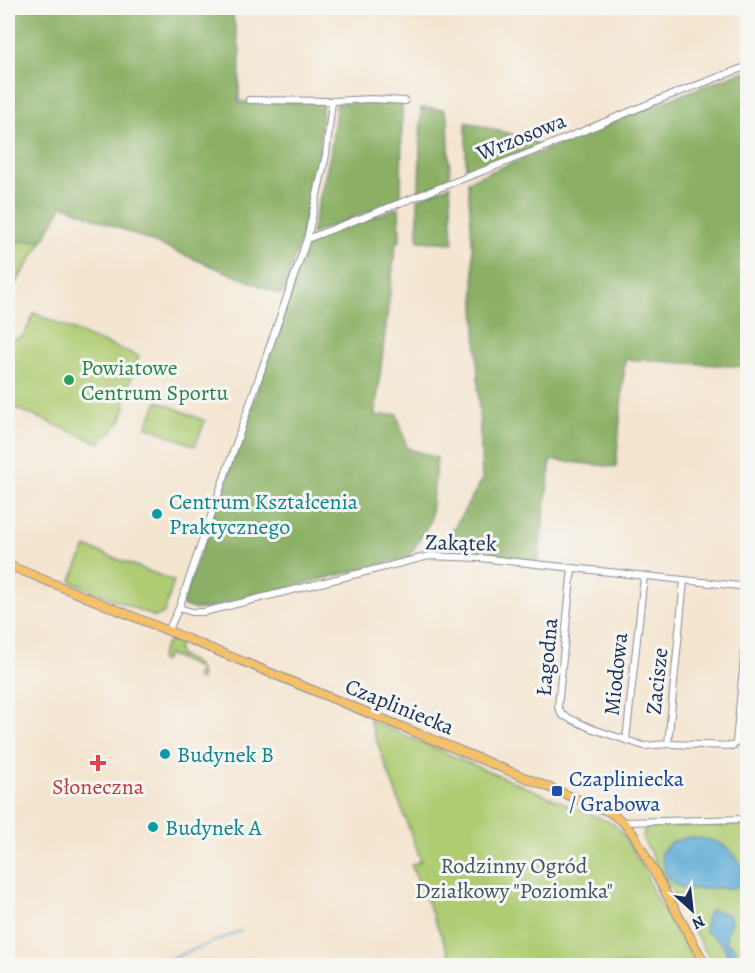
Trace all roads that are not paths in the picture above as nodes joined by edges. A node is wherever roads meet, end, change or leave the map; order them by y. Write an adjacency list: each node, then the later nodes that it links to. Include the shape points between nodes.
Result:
1 (747, 66): 5 (street, Wrzosowa)
2 (249, 100): 3 (street)
3 (332, 101): 4 (street); 5 (street, via 326,155)
4 (405, 101)
5 (307, 239): 11 (street)
6 (8, 565): 13 (main road, Czapliniecka)
7 (572, 568): 8 (street, Zakątek); 11 (street, Zakątek, via 429,556 204,612); 14 (street, Łagodna, via 558,707 562,715)
8 (644, 576): 9 (street, Zakątek); 15 (street, Miodowa)
9 (684, 580): 10 (street, Zakątek); 16 (street, Zacisze)
10 (747, 587)
11 (179, 608): 13 (street)
12 (747, 616): 16 (street, via 736,742 733,746)
13 (168, 631): 18 (main road, Czapliniecka, via 597,807)
14 (593, 729): 15 (street, Miodowa)
15 (626, 740): 16 (street, Zacisze, via 649,746)
16 (668, 744)
17 (747, 819): 18 (street)
18 (624, 822): 19 (main road, Czapliniecka)
19 (706, 966)

